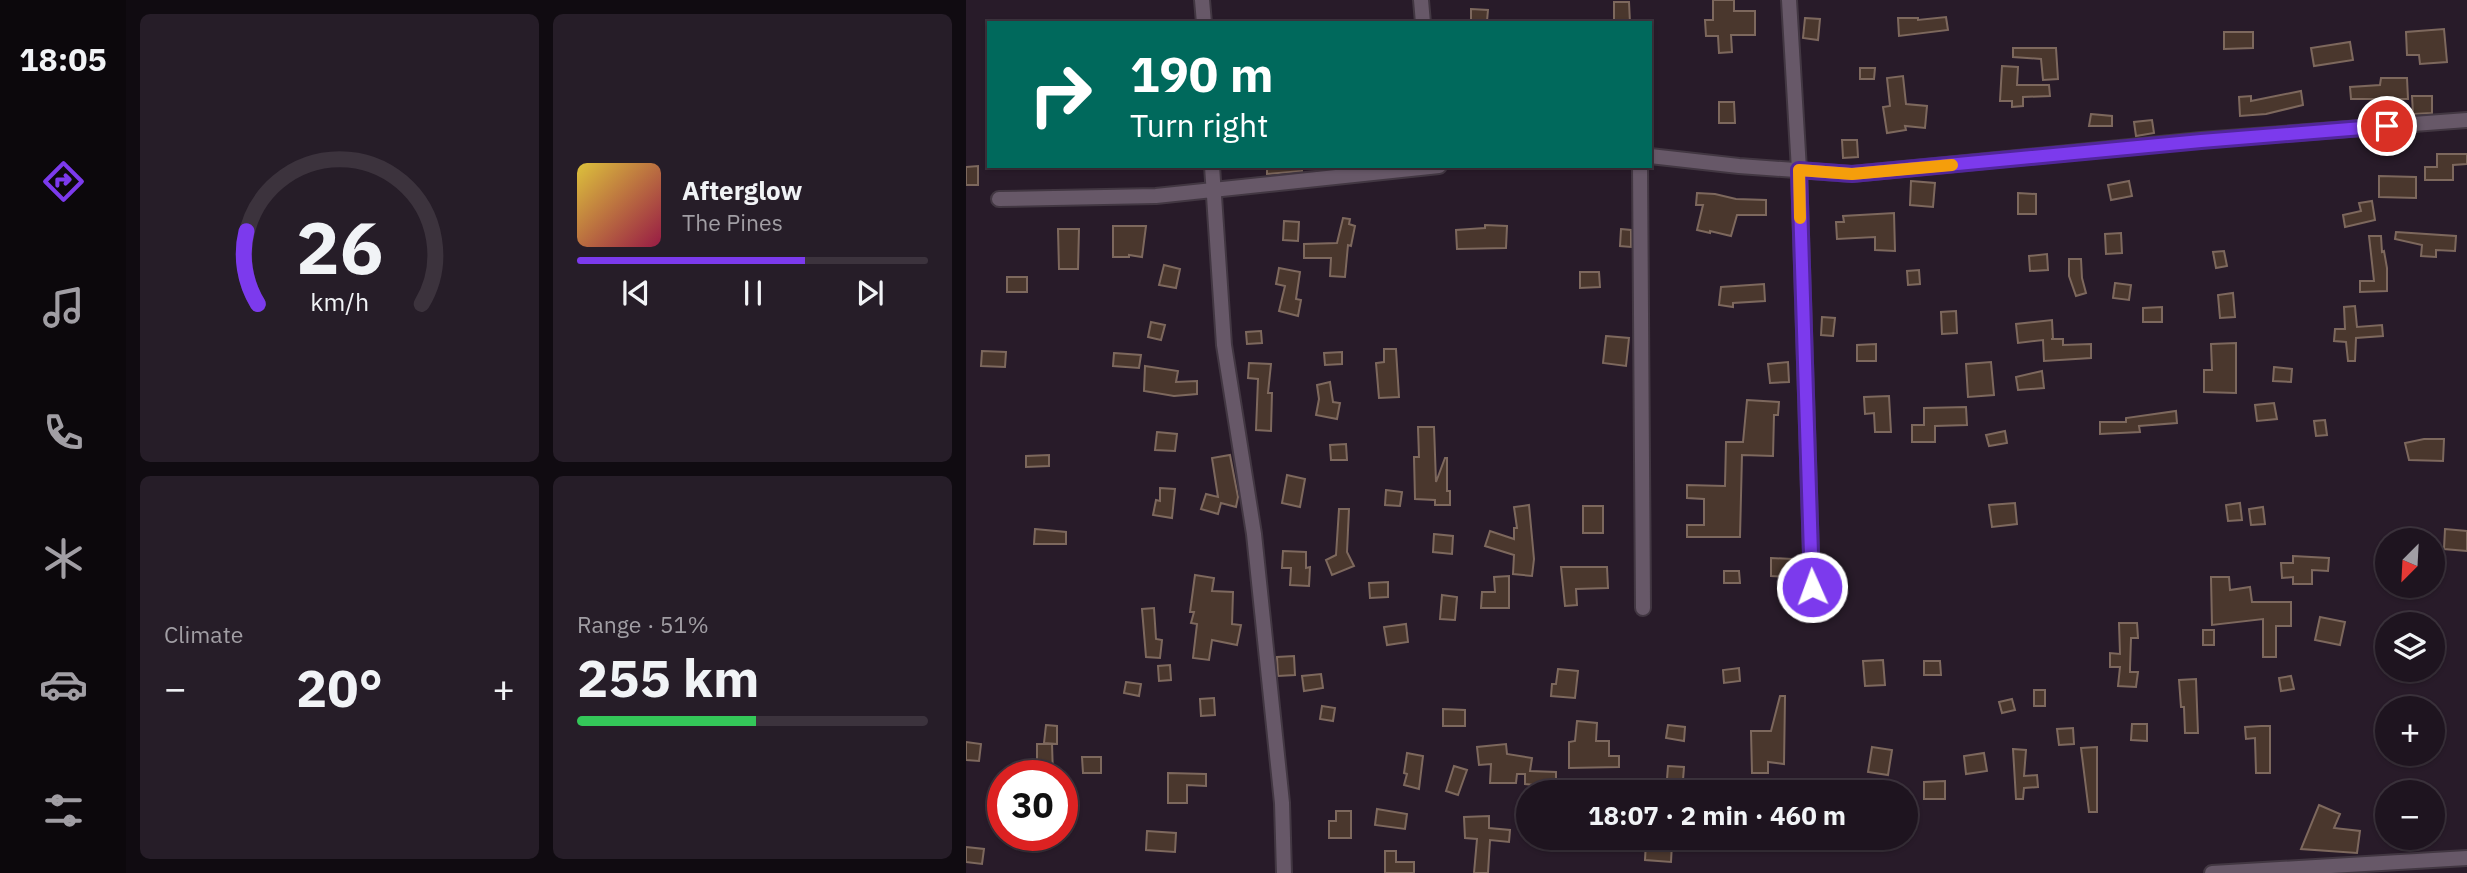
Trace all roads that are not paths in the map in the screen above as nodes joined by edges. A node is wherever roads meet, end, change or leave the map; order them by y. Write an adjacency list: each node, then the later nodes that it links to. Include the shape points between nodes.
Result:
1 (1202, 0): 4 (street)
2 (1421, 0): 5 (street)
3 (1790, 0): 11 (street)
4 (1203, 21)
5 (1423, 21)
6 (2467, 120): 11 (street, via 1852,174)
7 (1652, 156): 11 (street)
8 (1212, 168): 12 (street)
9 (1419, 168): 12 (street)
10 (1640, 168): 15 (street)
11 (1799, 170): 14 (street)
12 (1214, 191): 13 (street); 17 (street, via 1224,345 1254,534 1282,803)
13 (999, 199)
14 (1812, 587)
15 (1643, 608)
16 (2467, 858): 18 (street)
17 (1284, 873)
18 (2212, 873)

